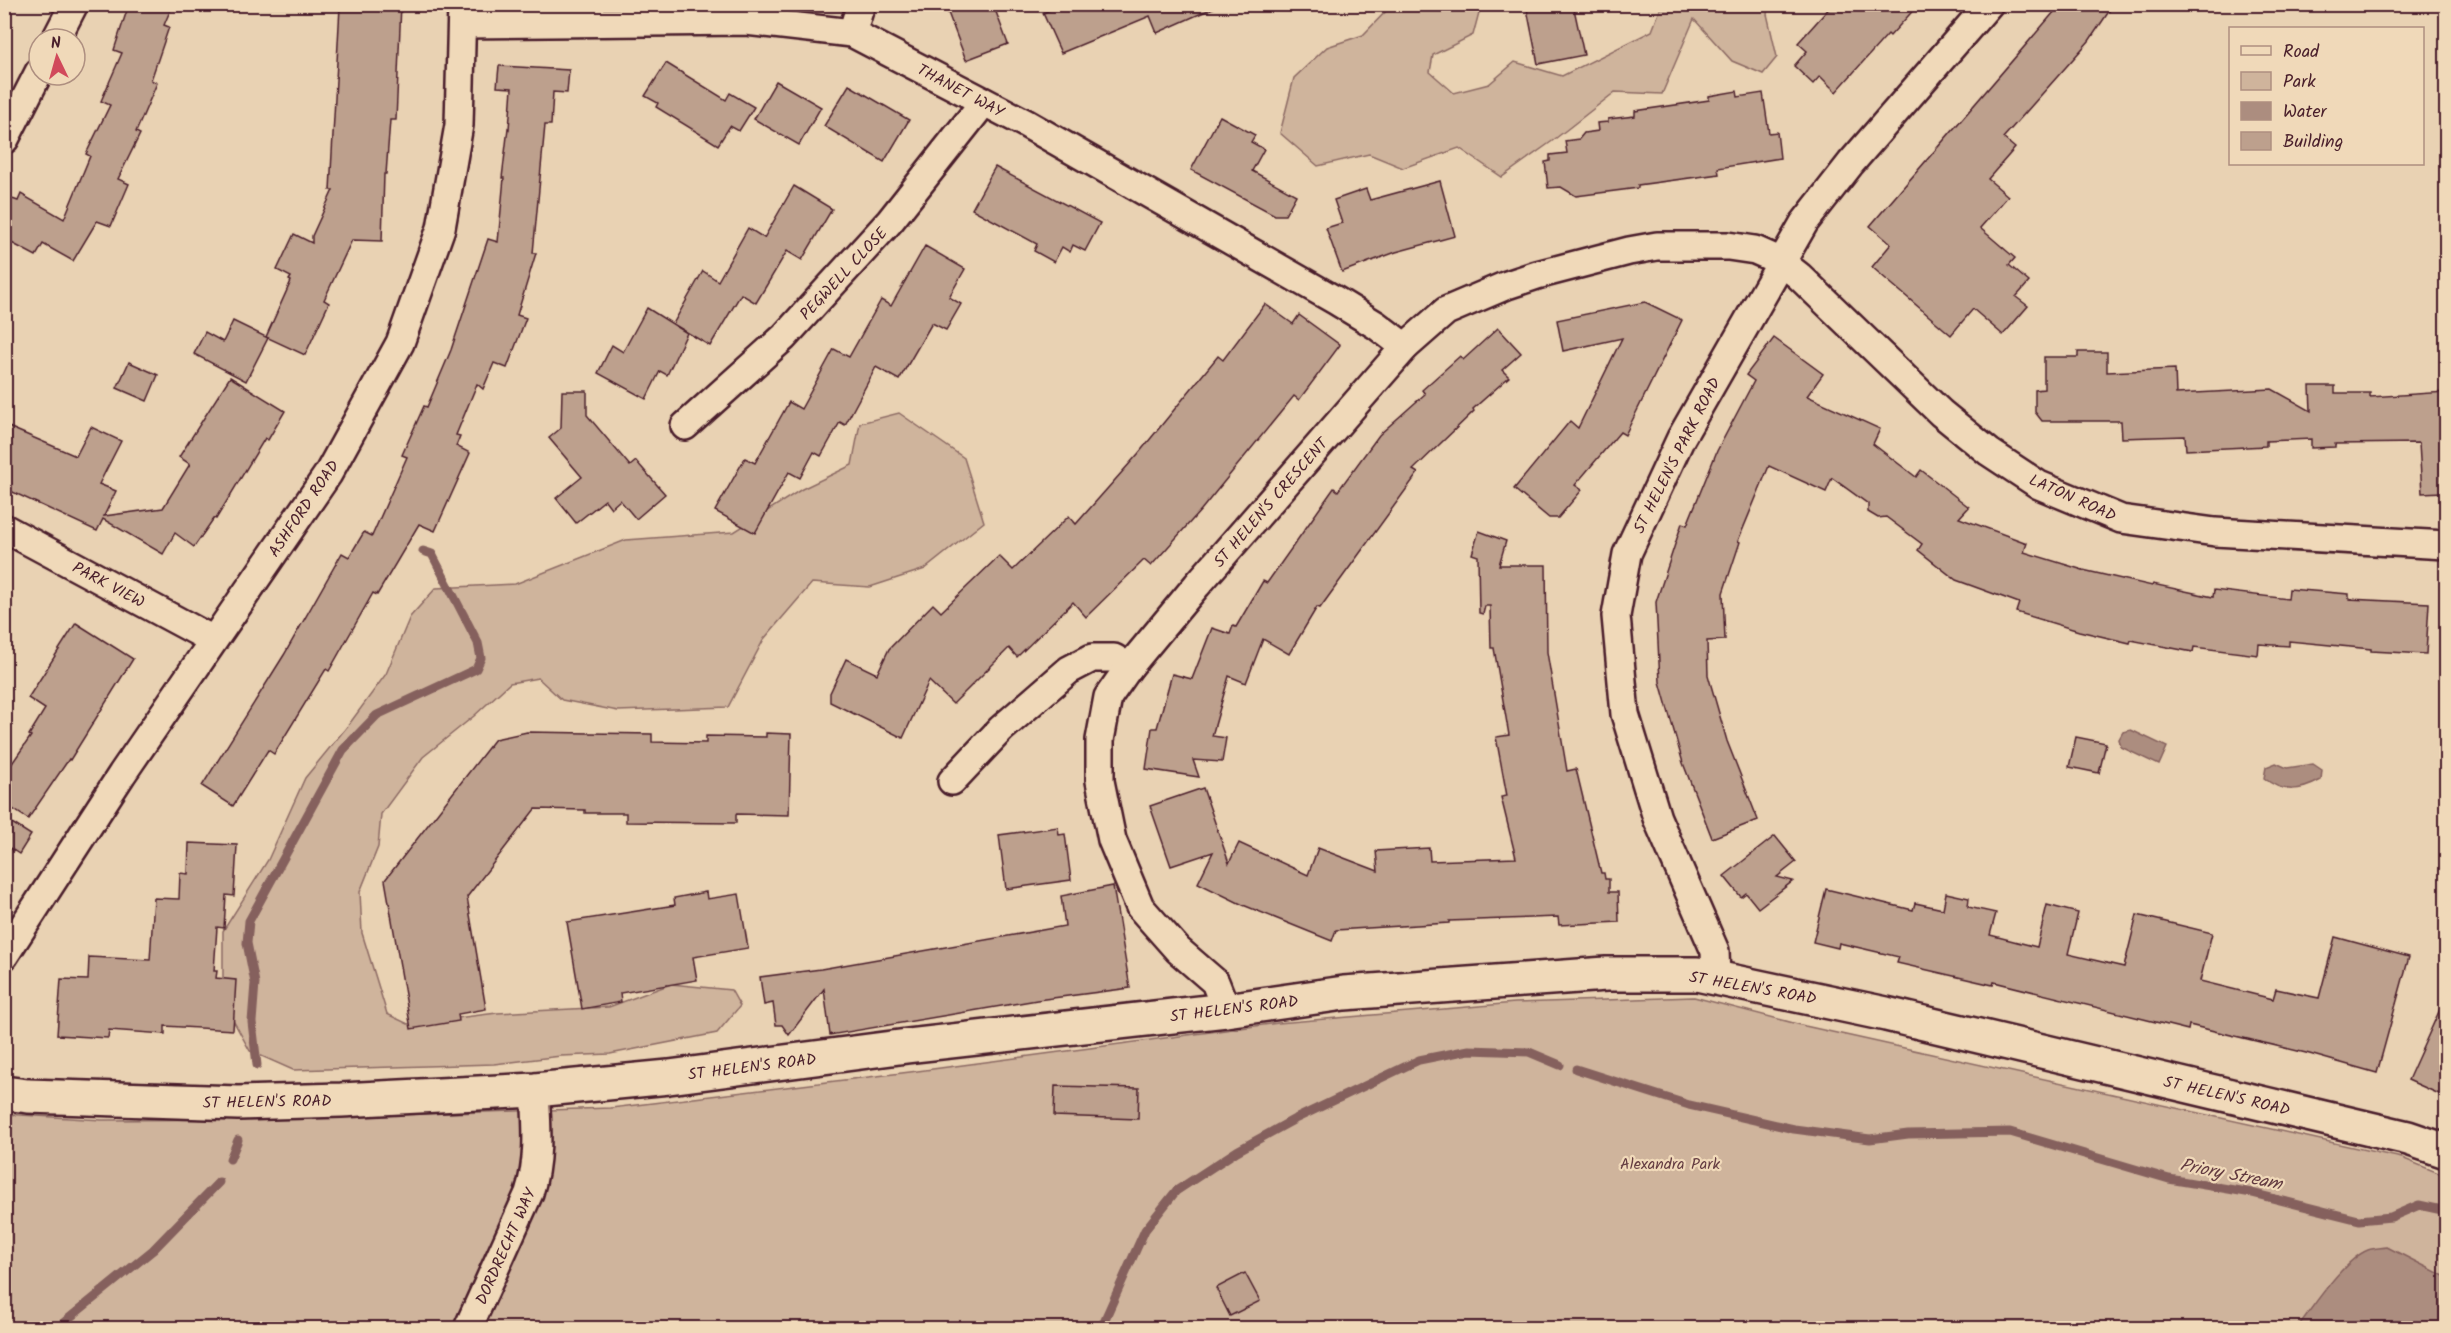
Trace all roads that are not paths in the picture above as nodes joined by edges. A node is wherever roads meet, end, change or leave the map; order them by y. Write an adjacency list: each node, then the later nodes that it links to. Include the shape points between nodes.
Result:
1 (74, 4): 5 (street)
2 (861, 4): 6 (street)
3 (1989, 4): 10 (street, ST HELEN'S PARK ROAD, via 1851,164 1804,223)
4 (462, 14): 6 (street, THANET WAY, via 746,21); 15 (street, ASHFORD ROAD, via 459,125 441,228 400,343 328,474)
5 (62, 27)
6 (852, 33): 8 (street, THANET WAY)
7 (32, 87): 9 (street)
8 (984, 102): 11 (street, THANET WAY, via 1335,300); 12 (street, PEGWELL CLOSE, via 890,221 784,337)
9 (5, 140)
10 (1780, 261): 11 (street, ST HELEN'S CRESCENT, via 1755,250 1728,246 1657,246 1629,251 1537,275 1476,298 1446,311); 14 (street, LATON ROAD, via 1941,413 1989,452 2049,489 2121,519 2215,532); 19 (street, ST HELEN'S PARK ROAD, via 1681,438 1631,542 1616,616 1625,714 1657,818 1715,951)
11 (1405, 347): 16 (street, ST HELEN'S CRESCENT)
12 (685, 426)
13 (4, 528): 15 (street, PARK VIEW)
14 (2446, 545)
15 (213, 640): 18 (street, ASHFORD ROAD)
16 (1129, 667): 17 (street, via 1114,658 1092,658 1069,670 1002,729); 20 (street, ST HELEN'S CRESCENT, via 1108,697 1100,740 1100,781 1112,840 1140,907 1178,950 1215,982)
17 (952, 781)
18 (4, 956)
19 (1716, 977): 20 (main road, ST HELEN'S ROAD, via 1606,975 1494,981 1344,993); 23 (main road, ST HELEN'S ROAD, via 2408,1138)
20 (1226, 1010): 21 (main road, ST HELEN'S ROAD)
21 (535, 1090): 22 (main road, ST HELEN'S ROAD, via 238,1103); 24 (street, DORDRECHT WAY, via 536,1172)
22 (4, 1093)
23 (2446, 1151)
24 (468, 1329)

